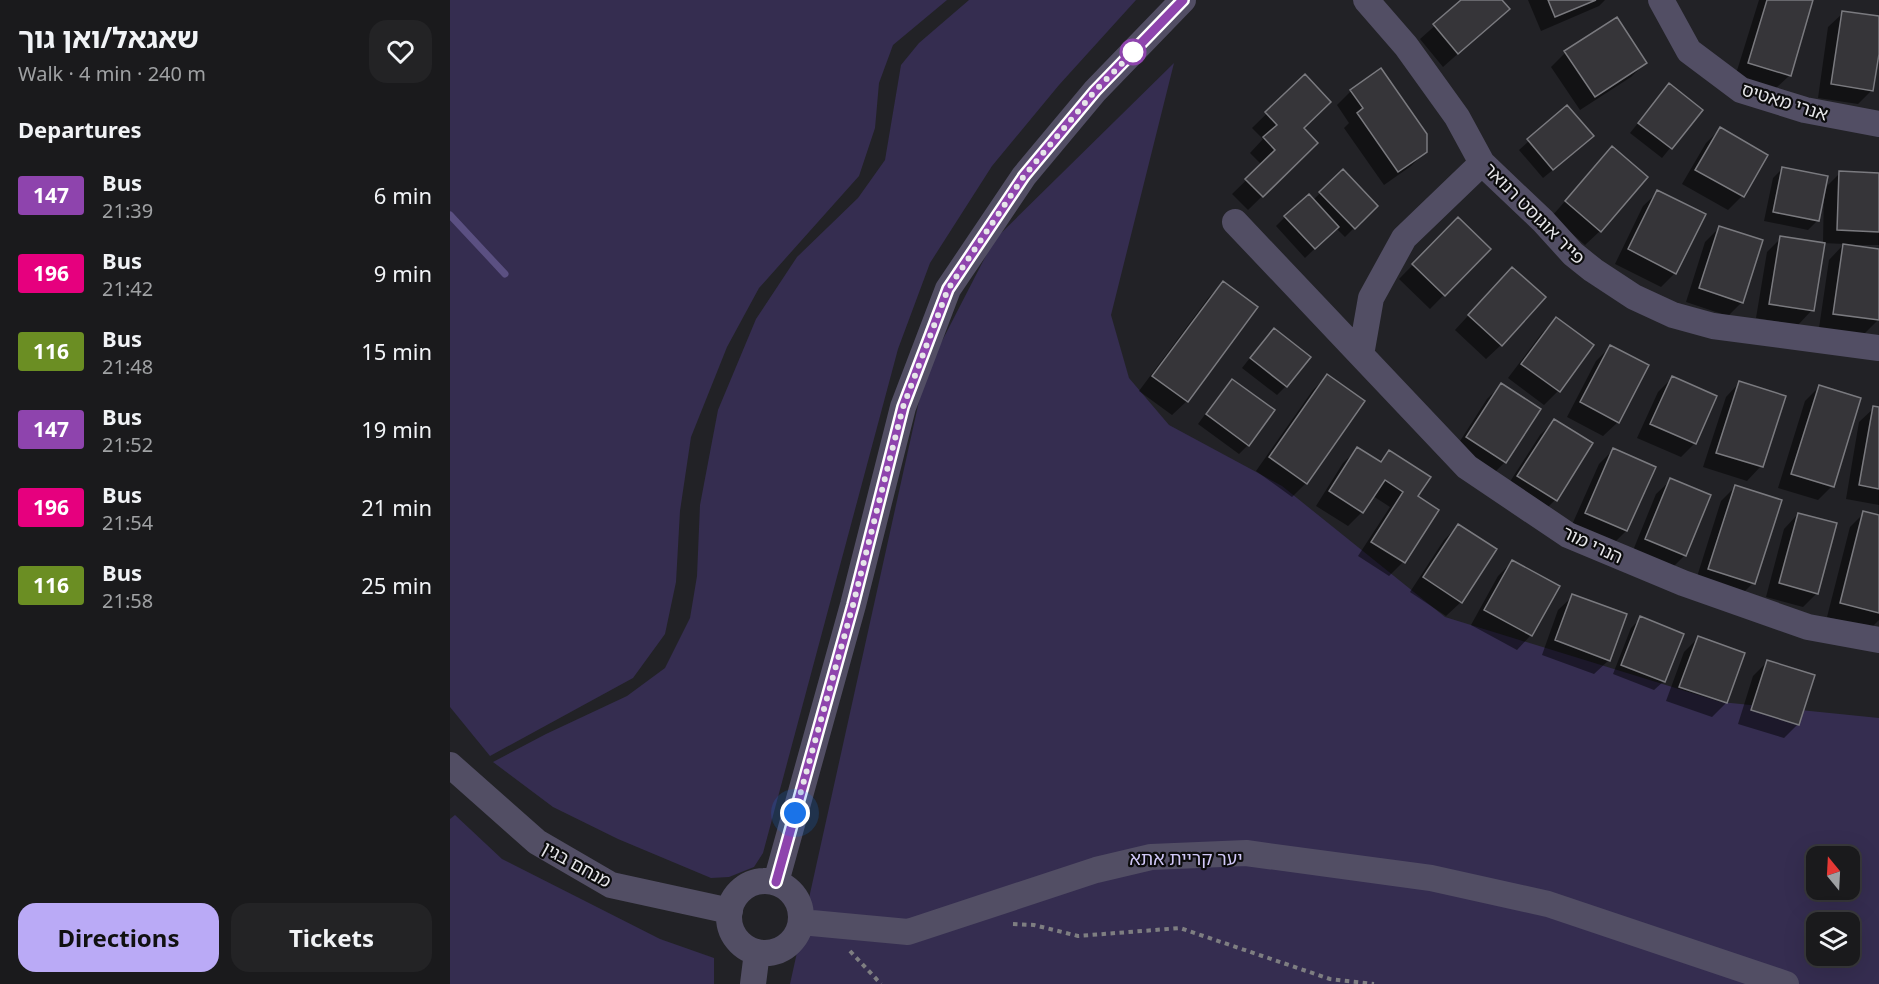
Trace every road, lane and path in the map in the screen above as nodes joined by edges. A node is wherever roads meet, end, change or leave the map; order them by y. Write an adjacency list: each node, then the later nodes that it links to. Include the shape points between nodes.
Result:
1 (1183, 0): 11 (street, via 1095,91 1024,176 948,289 903,407)
2 (1365, 0): 5 (street, פייר אוגוסט רנואר, via 1438,90)
3 (1661, 0): 4 (street, אנרי מאטיס, via 1689,51 1741,90 1804,110)
4 (1879, 124)
5 (1482, 163): 7 (street, פייר אוגוסט רנואר, via 1573,254 1634,297 1673,315 1713,326); 8 (street, via 1404,238 1371,298)
6 (1235, 222): 8 (street, הנרי מור)
7 (1879, 348)
8 (1361, 355): 9 (street, הנרי מור, via 1467,467 1568,535 1683,583 1808,627)
9 (1879, 640)
10 (450, 765): 12 (street, מנחם בגין, via 537,842 611,885)
11 (776, 882): 12 (street, via 763,881 746,887 734,900); 13 (street, via 793,893)
12 (730, 912): 15 (street, via 733,933 747,948)
13 (813, 923): 15 (street, via 781,949); 17 (path); 19 (street, via 908,932 1096,870 1151,857 1246,853 1431,878 1548,904)
14 (1002, 924): 18 (path, via 1034,925 1078,936 1180,928 1330,980)
15 (758, 952): 16 (street)
16 (753, 984)
17 (880, 984)
18 (1374, 984)
19 (1786, 984)

